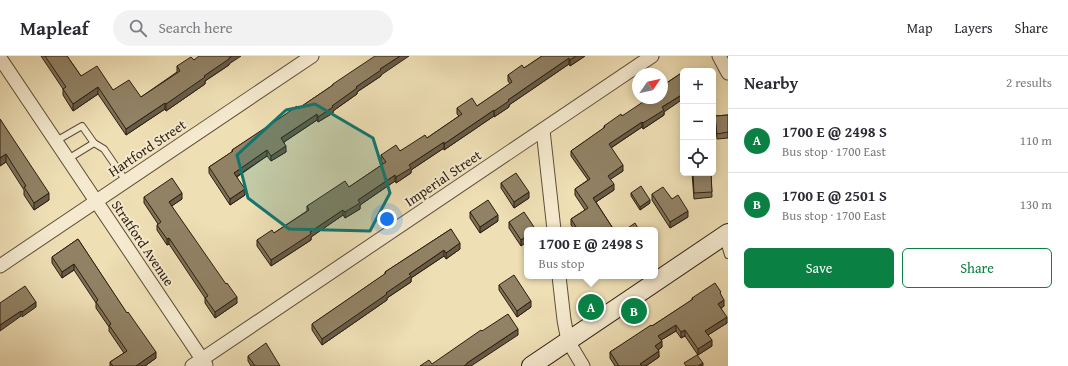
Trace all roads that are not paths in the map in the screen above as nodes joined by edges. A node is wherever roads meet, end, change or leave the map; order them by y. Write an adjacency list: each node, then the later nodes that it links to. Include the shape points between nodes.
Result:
1 (312, 56): 10 (street, Hartford Street)
2 (652, 56): 6 (street, Imperial Street)
3 (719, 56): 5 (street)
4 (0, 58): 7 (street, Stratford Avenue)
5 (728, 73)
6 (543, 130): 12 (street); 18 (street, Imperial Street)
7 (56, 141): 8 (lane, via 82,126); 9 (street, Stratford Avenue)
8 (94, 144): 9 (lane); 10 (lane, via 104,149)
9 (68, 159): 11 (street, Stratford Avenue)
10 (126, 181): 11 (street, Hartford Street)
11 (96, 201): 15 (street, Hartford Street); 18 (street, Stratford Avenue)
12 (554, 227)
13 (725, 235): 14 (lane); 17 (street)
14 (728, 255)
15 (0, 266)
16 (559, 279): 17 (street)
17 (568, 341): 19 (street); 20 (street)
18 (200, 364)
19 (531, 366)
20 (582, 366)

